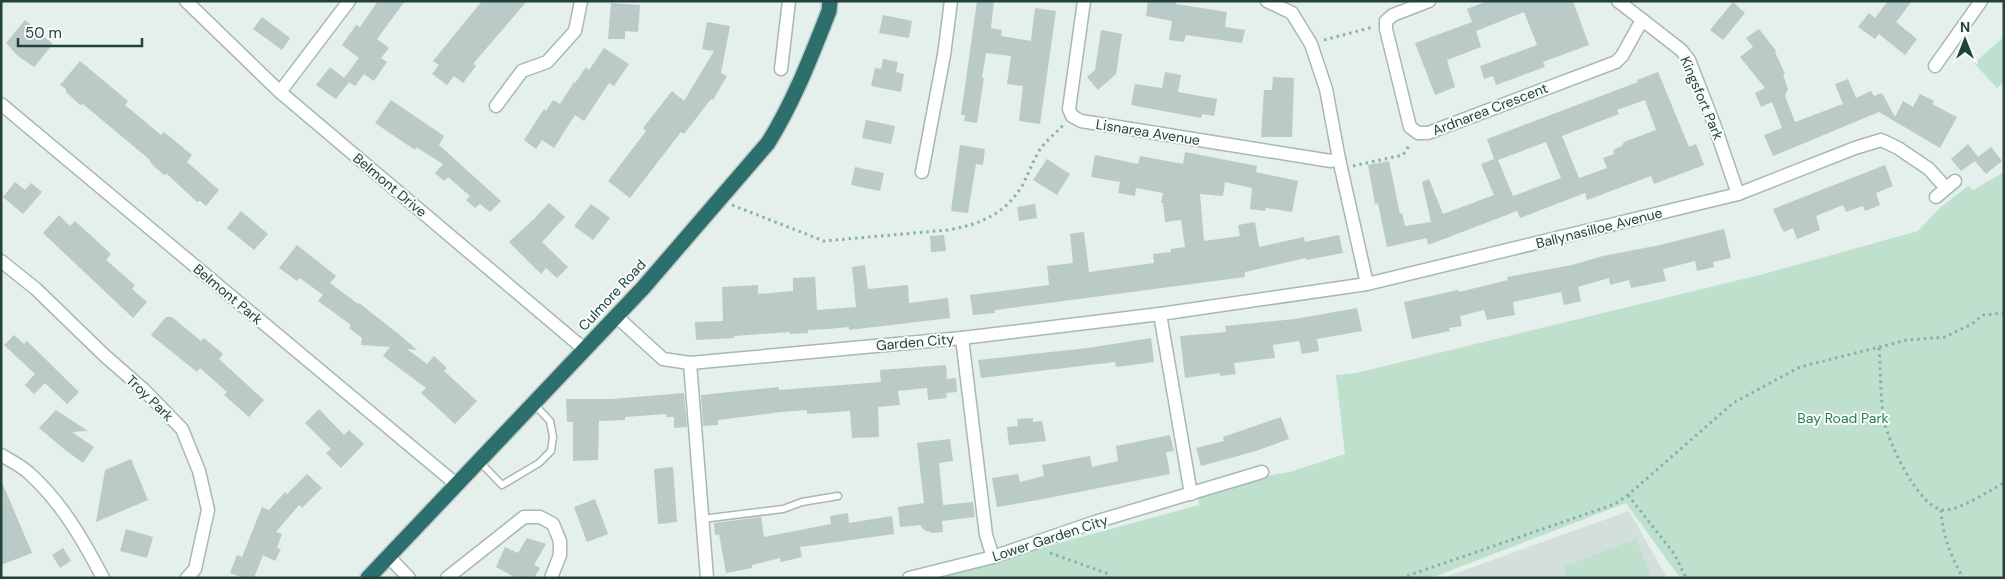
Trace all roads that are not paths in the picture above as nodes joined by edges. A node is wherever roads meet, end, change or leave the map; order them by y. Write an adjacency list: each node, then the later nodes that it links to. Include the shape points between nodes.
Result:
1 (186, 1): 15 (street, Belmont Drive)
2 (349, 1): 15 (street)
3 (581, 1): 17 (street, via 575,31 547,62 522,71)
4 (789, 1): 14 (street)
5 (830, 1): 26 (highway, Culmore Road, via 803,79 768,143)
6 (951, 1): 19 (street)
7 (1084, 1): 18 (street, Lisnarea Avenue, via 1069,109 1072,116 1081,121)
8 (1267, 1): 18 (street, via 1292,13 1311,44 1326,89)
9 (1429, 1): 12 (street, Ardnarea Crescent, via 1386,21 1410,127 1418,133 1428,134 1616,62)
10 (1618, 1): 12 (street, Kingsfort Park)
11 (1981, 1): 13 (street)
12 (1642, 20): 20 (street, Kingsfort Park, via 1689,60)
13 (1935, 66)
14 (781, 69)
15 (280, 92): 28 (street, Belmont Drive)
16 (1, 104): 34 (street, Belmont Park)
17 (496, 106)
18 (1340, 164): 23 (street)
19 (922, 172)
20 (1738, 194): 21 (street, Ballynasilloe Avenue, via 1881,140 1951,184); 23 (street, Ballynasilloe Avenue)
21 (1936, 197)
22 (1, 261): 41 (street, Troy Park, via 36,289 182,430 199,471 208,510 194,569)
23 (1367, 284): 24 (street, Ballynasilloe Avenue)
24 (1230, 304): 25 (street, Garden City)
25 (1160, 314): 27 (street, Garden City); 35 (street)
26 (616, 316): 28 (highway, Culmore Road); 29 (street, Garden City, via 663,359)
27 (962, 338): 29 (street, Garden City); 39 (street, via 986,535)
28 (584, 349): 30 (highway, Culmore Road)
29 (690, 364): 37 (street)
30 (533, 403): 32 (highway, Culmore Road); 32 (lane, via 550,421 553,437 550,451 540,462 502,485)
31 (1, 454): 40 (street, via 29,472 50,494 78,531)
32 (478, 461): 34 (highway, Culmore Road)
33 (1262, 472): 35 (street, Lower Garden City)
34 (456, 484): 38 (highway, Culmore Road)
35 (1191, 494): 39 (street, Lower Garden City)
36 (838, 496): 37 (lane, via 783,509)
37 (702, 519): 46 (street)
38 (388, 556): 42 (highway, Culmore Road); 43 (street)
39 (993, 557): 47 (street, Lower Garden City)
40 (103, 578)
41 (187, 578)
42 (368, 578)
43 (408, 578)
44 (447, 578): 45 (street, via 524,517 540,517 553,524 560,541 560,555)
45 (551, 578)
46 (707, 578)
47 (909, 578)

